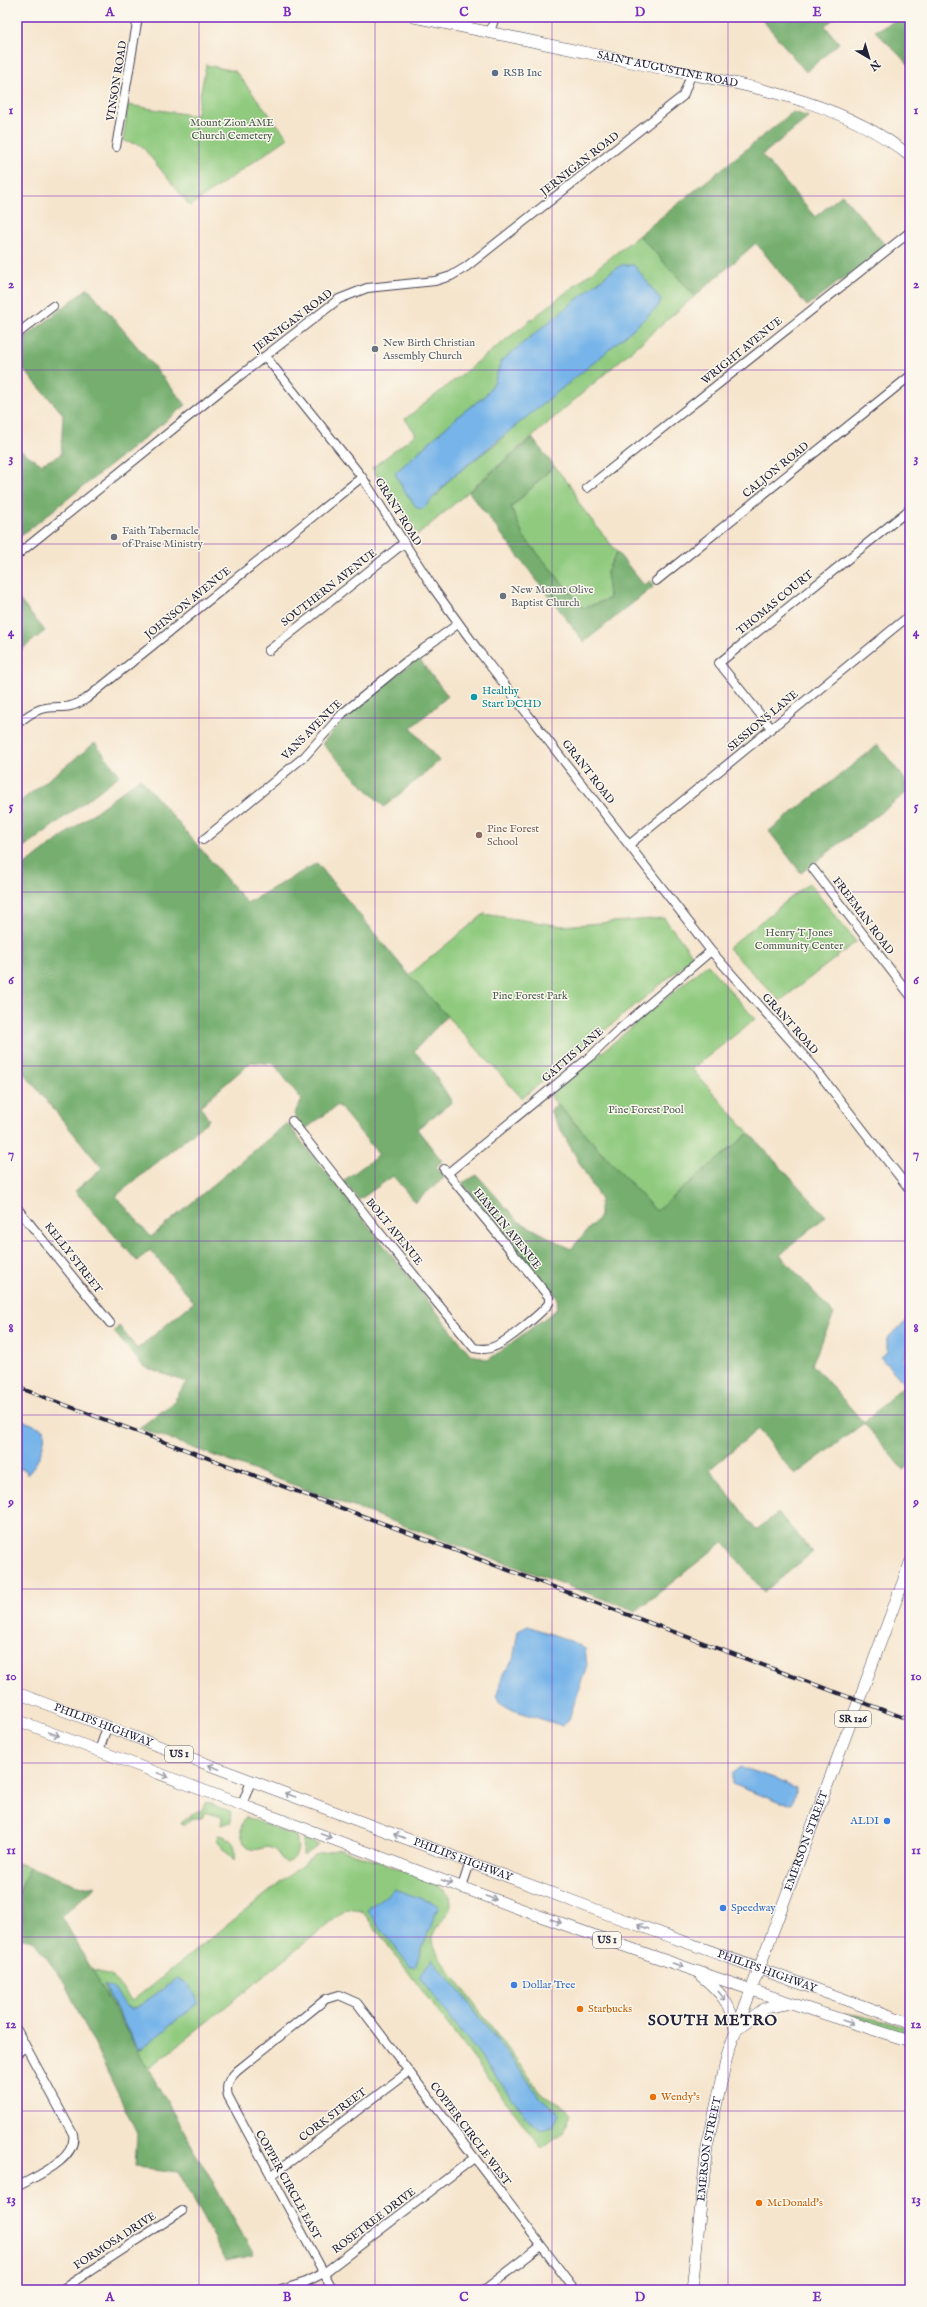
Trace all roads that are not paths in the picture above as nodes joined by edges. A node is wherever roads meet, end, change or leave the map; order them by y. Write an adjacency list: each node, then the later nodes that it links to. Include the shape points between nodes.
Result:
1 (138, 17): 6 (street, VINSON ROAD)
2 (414, 17): 4 (main road, SAINT AUGUSTINE ROAD)
3 (495, 17): 4 (street)
4 (490, 32): 5 (main road, SAINT AUGUSTINE ROAD)
5 (691, 75): 7 (main road, SAINT AUGUSTINE ROAD, via 773,92 832,111 880,136); 11 (street, JERNIGAN ROAD, via 683,96 466,267 452,276 435,281 367,288 350,293 326,307)
6 (116, 147)
7 (910, 156)
8 (910, 232): 14 (street, WRIGHT AVENUE)
9 (53, 306): 10 (street)
10 (17, 334)
11 (265, 356): 13 (street, GRANT ROAD); 17 (street, JERNIGAN ROAD)
12 (910, 376): 18 (street, CALJON ROAD)
13 (362, 477): 16 (street, GRANT ROAD); 22 (street, JOHNSON AVENUE, via 86,699 74,706 38,710)
14 (587, 488)
15 (910, 509): 23 (street, THOMAS COURT, via 719,662)
16 (404, 543): 20 (street, GRANT ROAD); 21 (street, SOUTHERN AVENUE)
17 (17, 555)
18 (656, 581)
19 (910, 615): 23 (street, SESSIONS LANE)
20 (458, 624): 24 (street, VANS AVENUE, via 408,660 343,713 305,756); 25 (street, GRANT ROAD)
21 (268, 651)
22 (17, 724)
23 (771, 728): 25 (street, SESSIONS LANE)
24 (202, 840)
25 (630, 844): 27 (street, GRANT ROAD)
26 (813, 868): 28 (street, FREEMAN ROAD)
27 (711, 951): 30 (street, GATTIS LANE, via 592,1055); 31 (street, GRANT ROAD, via 814,1067)
28 (910, 995)
29 (292, 1121): 33 (street, BOLT AVENUE, via 375,1228 474,1348 485,1350 495,1347 543,1312)
30 (446, 1171): 33 (street, HAMLIN AVENUE, via 549,1297)
31 (910, 1190)
32 (17, 1208): 34 (street, KELLY STREET)
33 (549, 1303)
34 (110, 1323)
35 (910, 1563): 45 (main road, EMERSON STREET / SR 126)
36 (17, 1693): 38 (main road, PHILIPS HIGHWAY / US 1)
37 (17, 1720): 39 (main road, PHILIPS HIGHWAY / US 1, one-way to 39)
38 (107, 1727): 39 (street); 40 (main road, PHILIPS HIGHWAY / US 1, one-way to 38)
39 (99, 1751): 41 (main road, PHILIPS HIGHWAY / US 1, one-way to 41)
40 (251, 1781): 41 (street); 42 (main road, PHILIPS HIGHWAY / US 1, one-way to 40)
41 (242, 1805): 43 (main road, PHILIPS HIGHWAY / US 1, one-way to 43)
42 (470, 1862): 43 (street); 45 (main road, PHILIPS HIGHWAY / US 1, one-way to 42)
43 (462, 1887): 44 (main road, PHILIPS HIGHWAY / US 1, one-way to 44)
44 (695, 1970): 46 (main road, PHILIPS HIGHWAY / US 1); 50 (main road, one-way to 50, via 727,2001)
45 (758, 1970): 46 (main road, EMERSON STREET); 48 (main road, PHILIPS HIGHWAY / US 1)
46 (751, 1990): 47 (main road, PHILIPS HIGHWAY / US 1); 50 (main road, EMERSON STREET)
47 (790, 2003): 50 (main road, via 765,2008); 51 (main road, PHILIPS HIGHWAY / US 1, one-way to 51)
48 (910, 2023)
49 (17, 2030): 52 (street)
50 (735, 2031): 67 (main road, EMERSON STREET, via 720,2084 707,2146)
51 (910, 2041)
52 (26, 2047): 53 (street); 58 (street, via 73,2134 73,2146 65,2158)
53 (17, 2053)
54 (408, 2072): 55 (street, COPPER CIRCLE WEST, via 357,2003 345,1996 333,1995 237,2071); 56 (street, COPPER CIRCLE WEST); 57 (street, CORK STREET)
55 (226, 2089): 57 (street, COPPER CIRCLE EAST)
56 (474, 2158): 60 (street, COPPER CIRCLE WEST); 61 (street, ROSETREE DRIVE)
57 (271, 2176): 61 (street, COPPER CIRCLE EAST)
58 (17, 2187)
59 (182, 2211): 62 (street, FORMOSA DRIVE)
60 (541, 2246): 65 (street); 66 (street, COPPER CIRCLE WEST)
61 (324, 2273): 63 (street, ROSETREE DRIVE); 64 (street, COPPER CIRCLE EAST)
62 (60, 2290)
63 (281, 2290)
64 (333, 2290)
65 (484, 2290)
66 (574, 2290)
67 (692, 2290)

